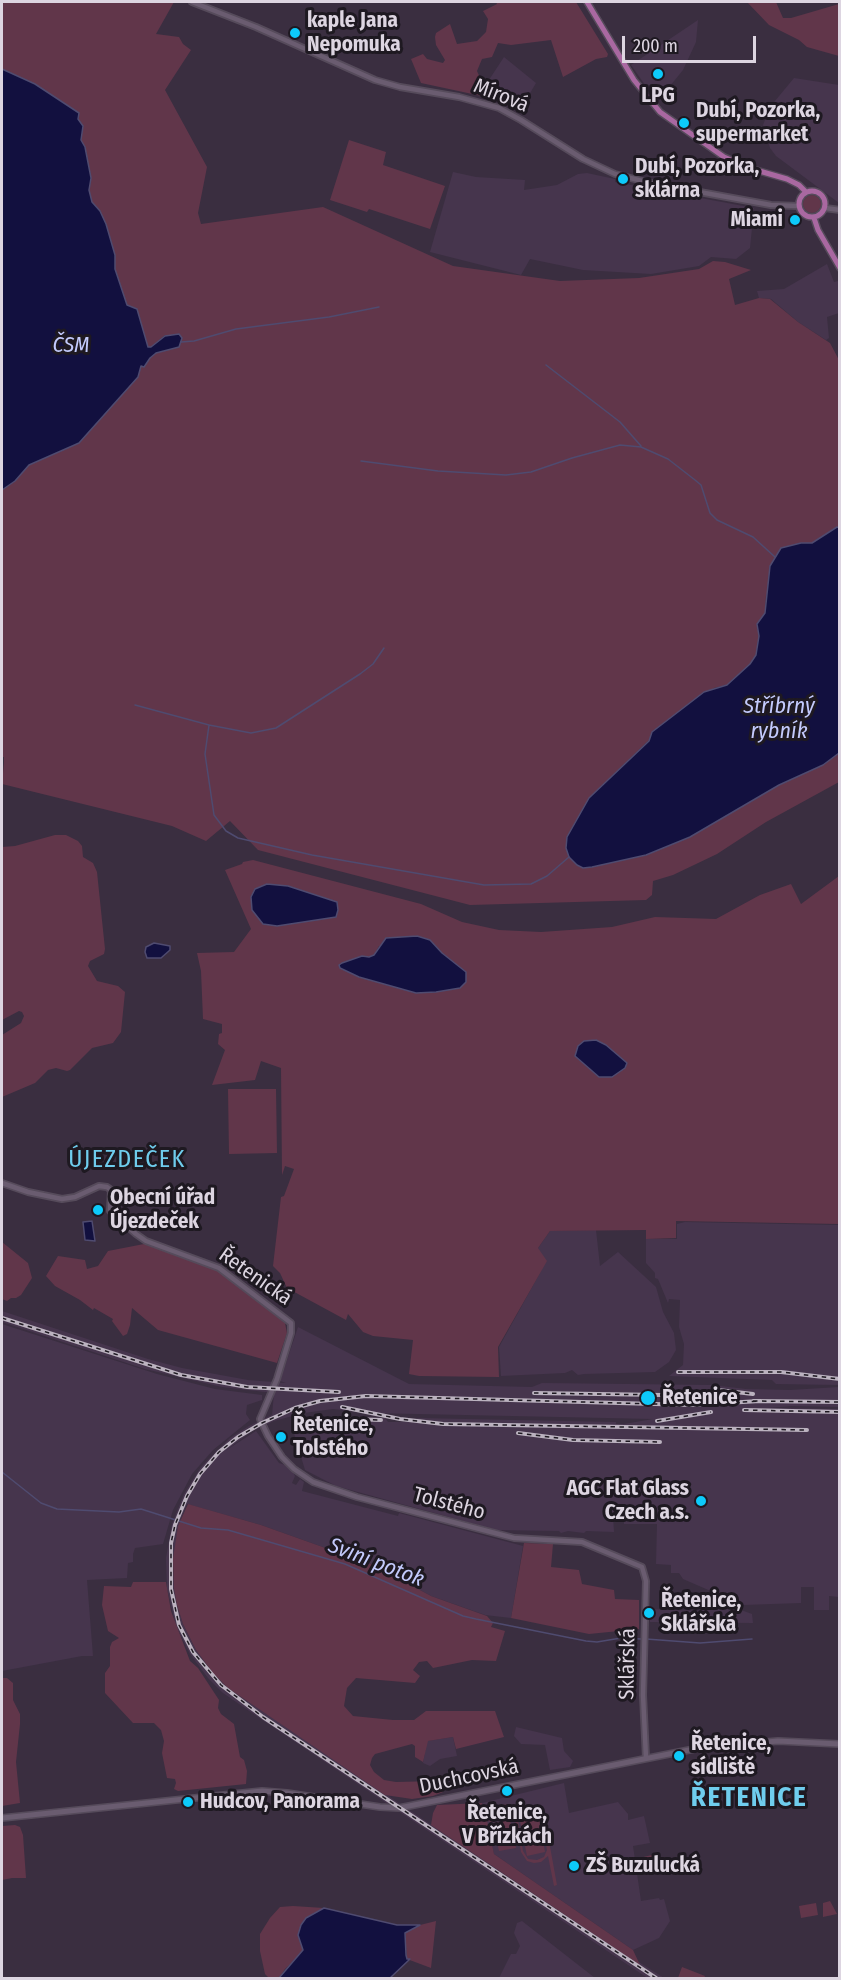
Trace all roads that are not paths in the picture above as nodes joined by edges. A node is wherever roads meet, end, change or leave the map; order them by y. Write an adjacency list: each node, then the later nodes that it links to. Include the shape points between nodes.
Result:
1 (192, 2): 4 (street, Mírová, via 375,80 499,108 584,160 615,174 771,205)
2 (587, 2): 3 (main road, via 634,80 664,115 724,157 791,181)
3 (806, 192): 4 (main road); 5 (main road, via 819,193)
4 (798, 206): 7 (main road, via 802,214)
5 (825, 208): 6 (street); 7 (main road)
6 (840, 210)
7 (814, 218): 8 (main road)
8 (840, 268)
9 (2, 1183): 10 (street, Řetenická, via 58,1199 105,1186 111,1190 111,1213 142,1239 219,1268 291,1323 277,1379)
10 (260, 1419): 11 (street, Tolstého, via 282,1457 313,1482 514,1538 582,1542)
11 (645, 1571): 13 (street, Sklářská)
12 (840, 1744): 13 (main road, Duchcovská, via 742,1743)
13 (646, 1758): 14 (main road, Duchcovská, via 399,1808 262,1791)
14 (2, 1818)

